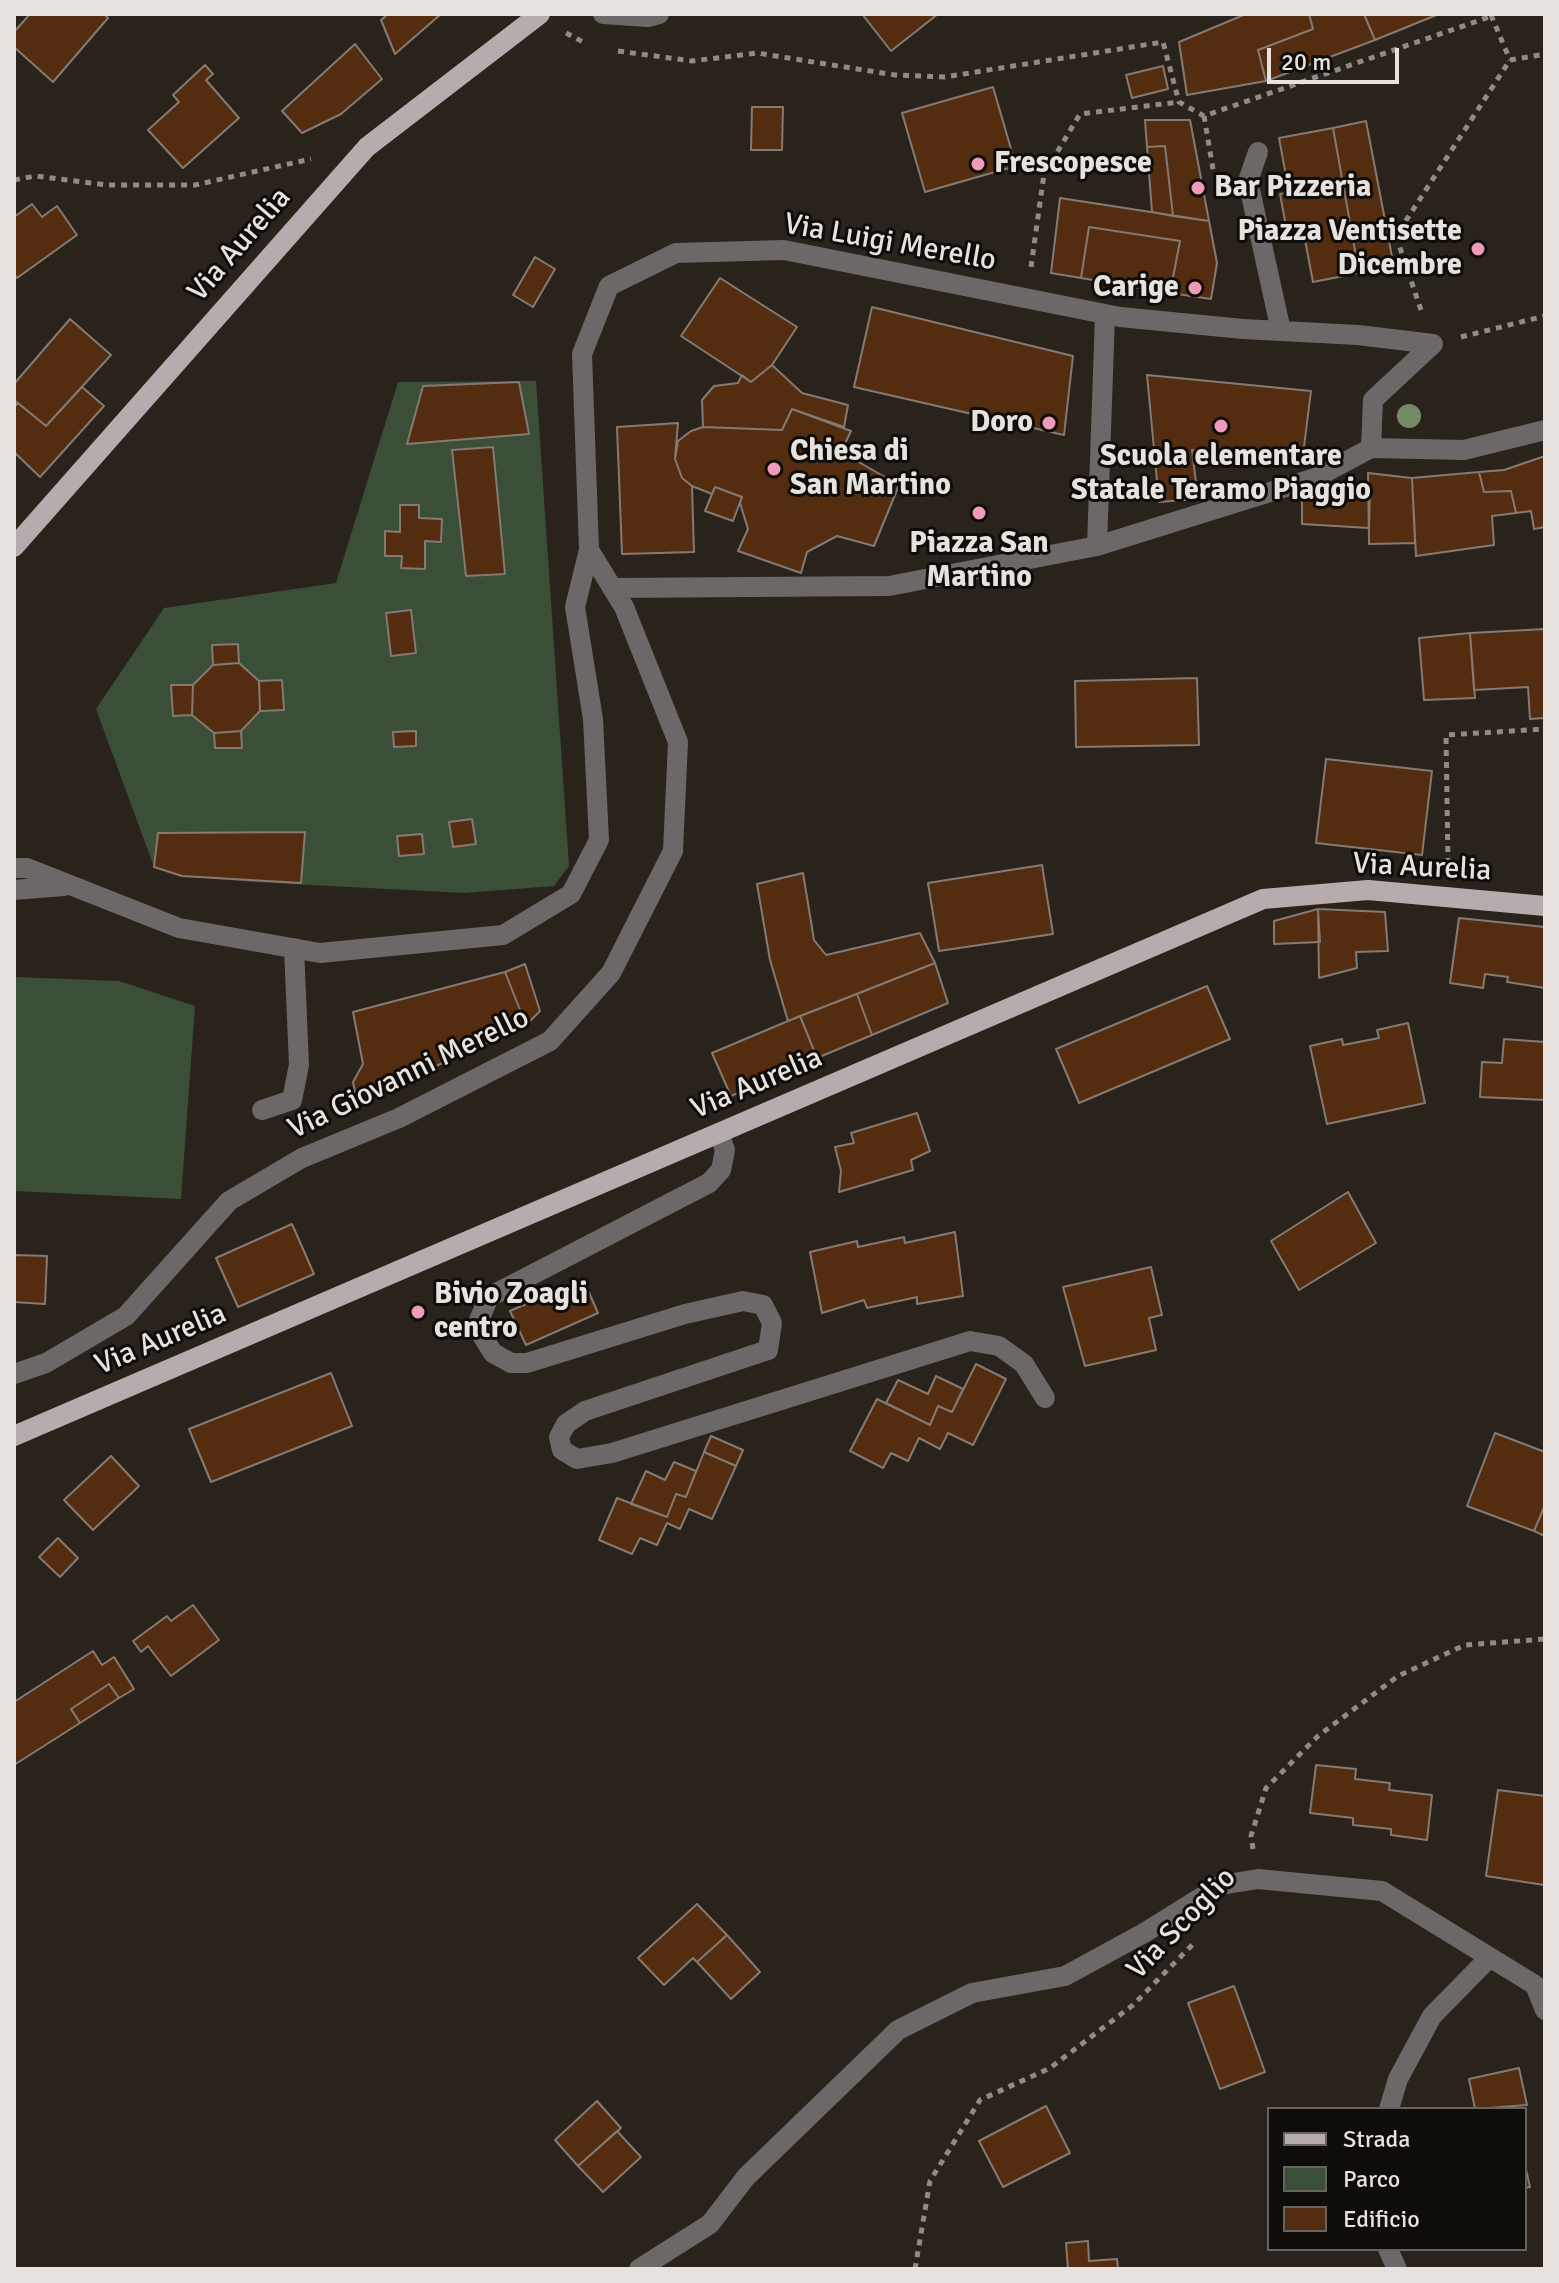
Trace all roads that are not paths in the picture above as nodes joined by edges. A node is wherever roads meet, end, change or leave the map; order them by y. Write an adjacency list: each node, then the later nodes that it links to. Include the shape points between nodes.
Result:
1 (603, 14): 2 (street)
2 (659, 14)
3 (539, 15): 10 (main road, Via Aurelia, via 367,147)
4 (1258, 152): 6 (street, via 1248,181)
5 (1105, 315): 6 (street, Via Luigi Merello); 9 (street); 11 (street, Via Luigi Merello, via 784,250 676,253 609,286 582,354)
6 (1281, 331): 8 (street, Via Luigi Merello, via 1433,344 1373,400)
7 (1545, 430): 8 (street, via 1464,450)
8 (1371, 448): 9 (street, via 1315,478)
9 (1097, 546): 12 (street, via 889,586)
10 (14, 547)
11 (589, 550): 12 (street, Via Giovanni Merello); 17 (street, via 575,607 593,719 599,840 571,894 503,935 320,953)
12 (612, 588): 20 (street, Via Giovanni Merello, via 678,742 673,851 611,973 550,1041 399,1118 302,1158 229,1201 126,1316 46,1363)
13 (14, 868): 14 (street)
14 (72, 885): 15 (street); 17 (street, via 179,928)
15 (14, 890)
16 (1545, 906): 19 (main road, Via Aurelia, via 1368,890 1263,899)
17 (294, 948): 18 (street, via 299,1065 292,1100)
18 (262, 1110)
19 (719, 1133): 21 (street, via 725,1150 721,1170 709,1183 489,1297 479,1320 493,1353 511,1363 527,1363 743,1301 763,1305 772,1323 768,1350 585,1411 566,1424 559,1437 562,1450 577,1459 612,1453 970,1341 999,1346 1024,1364); 22 (main road, Via Aurelia)
20 (14, 1374)
21 (1045, 1398)
22 (14, 1436)
23 (1488, 1959): 24 (street, via 1535,1985); 25 (street, via 1432,2016 1398,2079); 26 (street, via 1382,1891 1258,1879 1221,1885 1065,1976 972,1993 898,2030 746,2177 710,2224)
24 (1545, 2010)
25 (1390, 2107)
26 (639, 2269)

